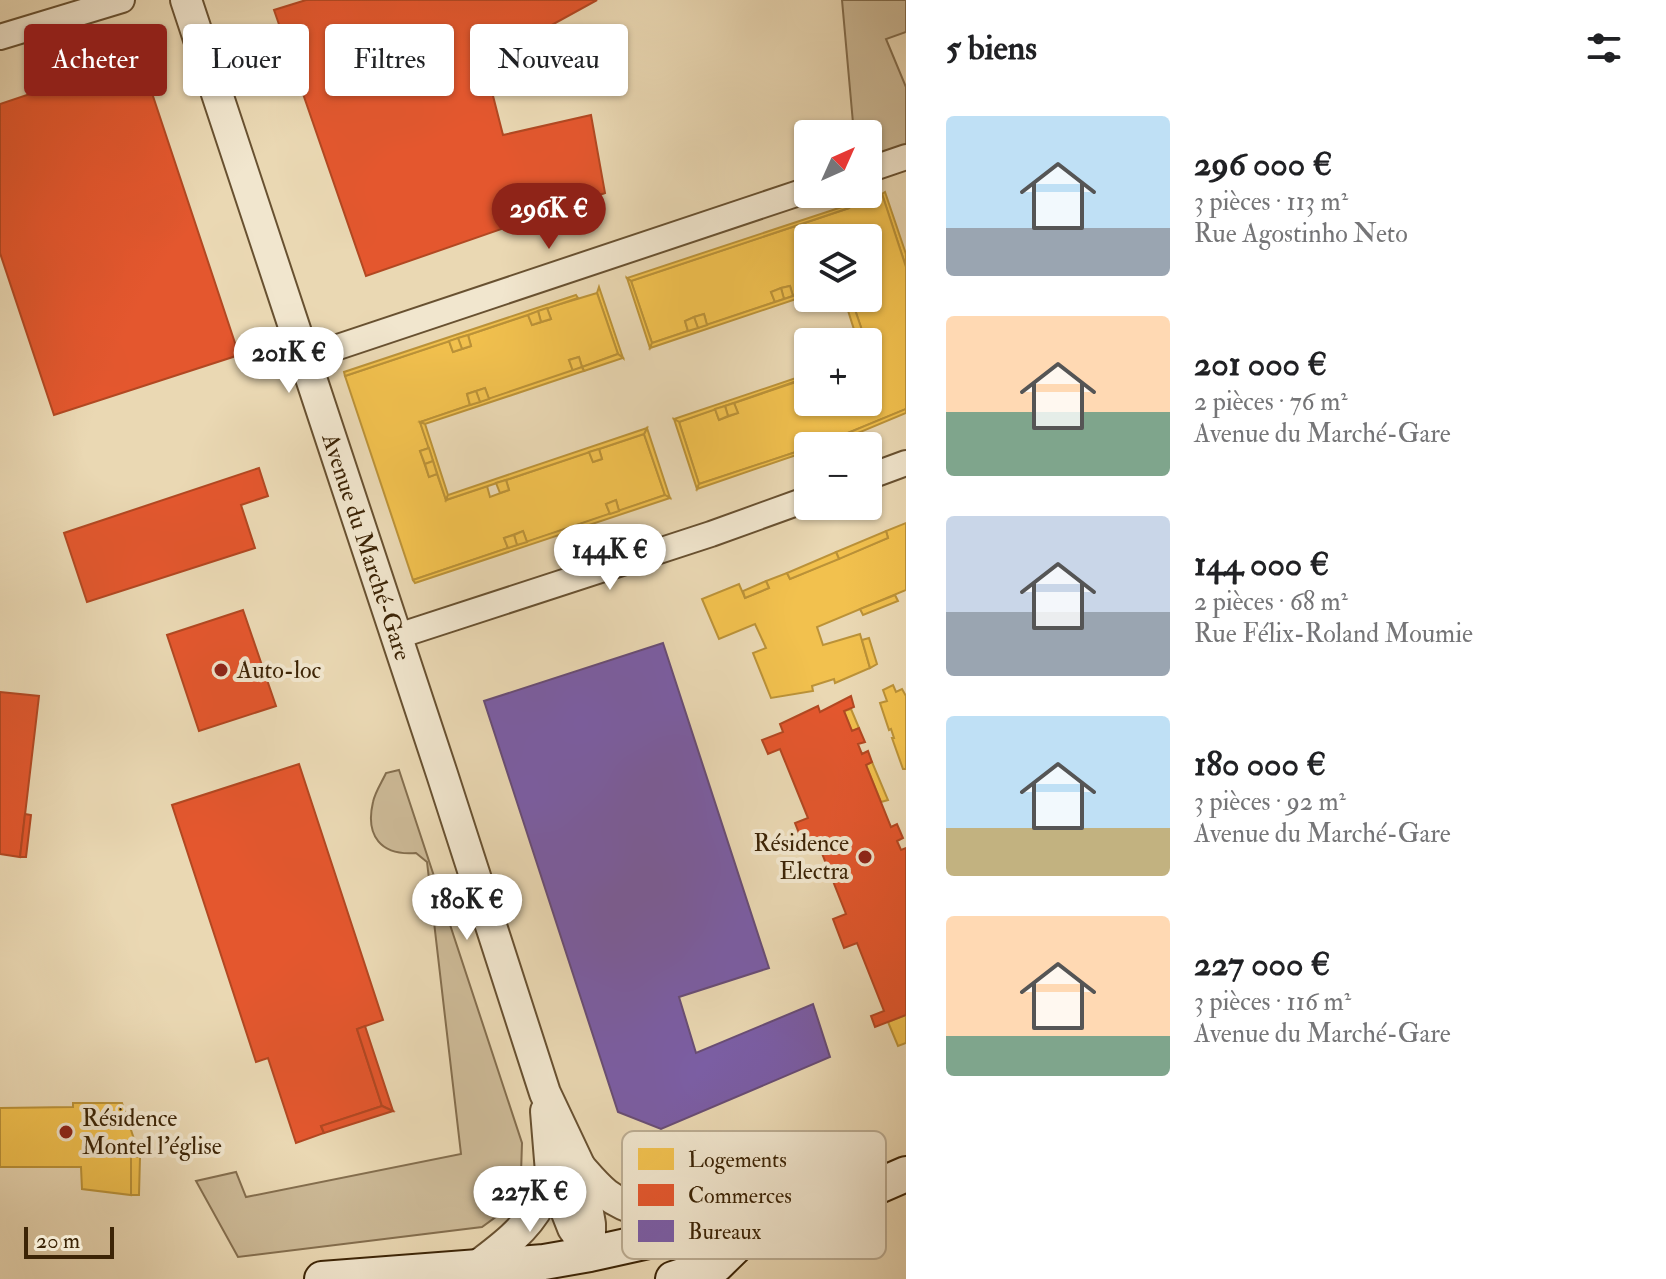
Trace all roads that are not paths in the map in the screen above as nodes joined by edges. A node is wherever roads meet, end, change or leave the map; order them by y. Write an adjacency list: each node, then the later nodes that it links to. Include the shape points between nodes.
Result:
1 (122, 0): 3 (street)
2 (186, 0): 7 (street, Avenue du Marché-Gare)
3 (0, 37)
4 (906, 157): 5 (street)
5 (882, 165)
6 (794, 195): 7 (street)
7 (305, 358): 11 (street, Avenue du Marché-Gare)
8 (906, 463): 9 (street)
9 (882, 472)
10 (794, 504): 11 (street)
11 (395, 637): 12 (street, Avenue du Marché-Gare, via 545,1093)
12 (565, 1170): 15 (street); 18 (street, Avenue du Marché-Gare, via 530,1219); 19 (street, Avenue du Marché-Gare, via 573,1228)
13 (906, 1174): 14 (main road)
14 (886, 1183)
15 (622, 1203)
16 (622, 1259): 19 (main road)
17 (719, 1259): 21 (main road, via 716,1265)
18 (476, 1267): 19 (main road, via 544,1262); 20 (main road)
19 (593, 1267)
20 (322, 1279)
21 (673, 1279)

